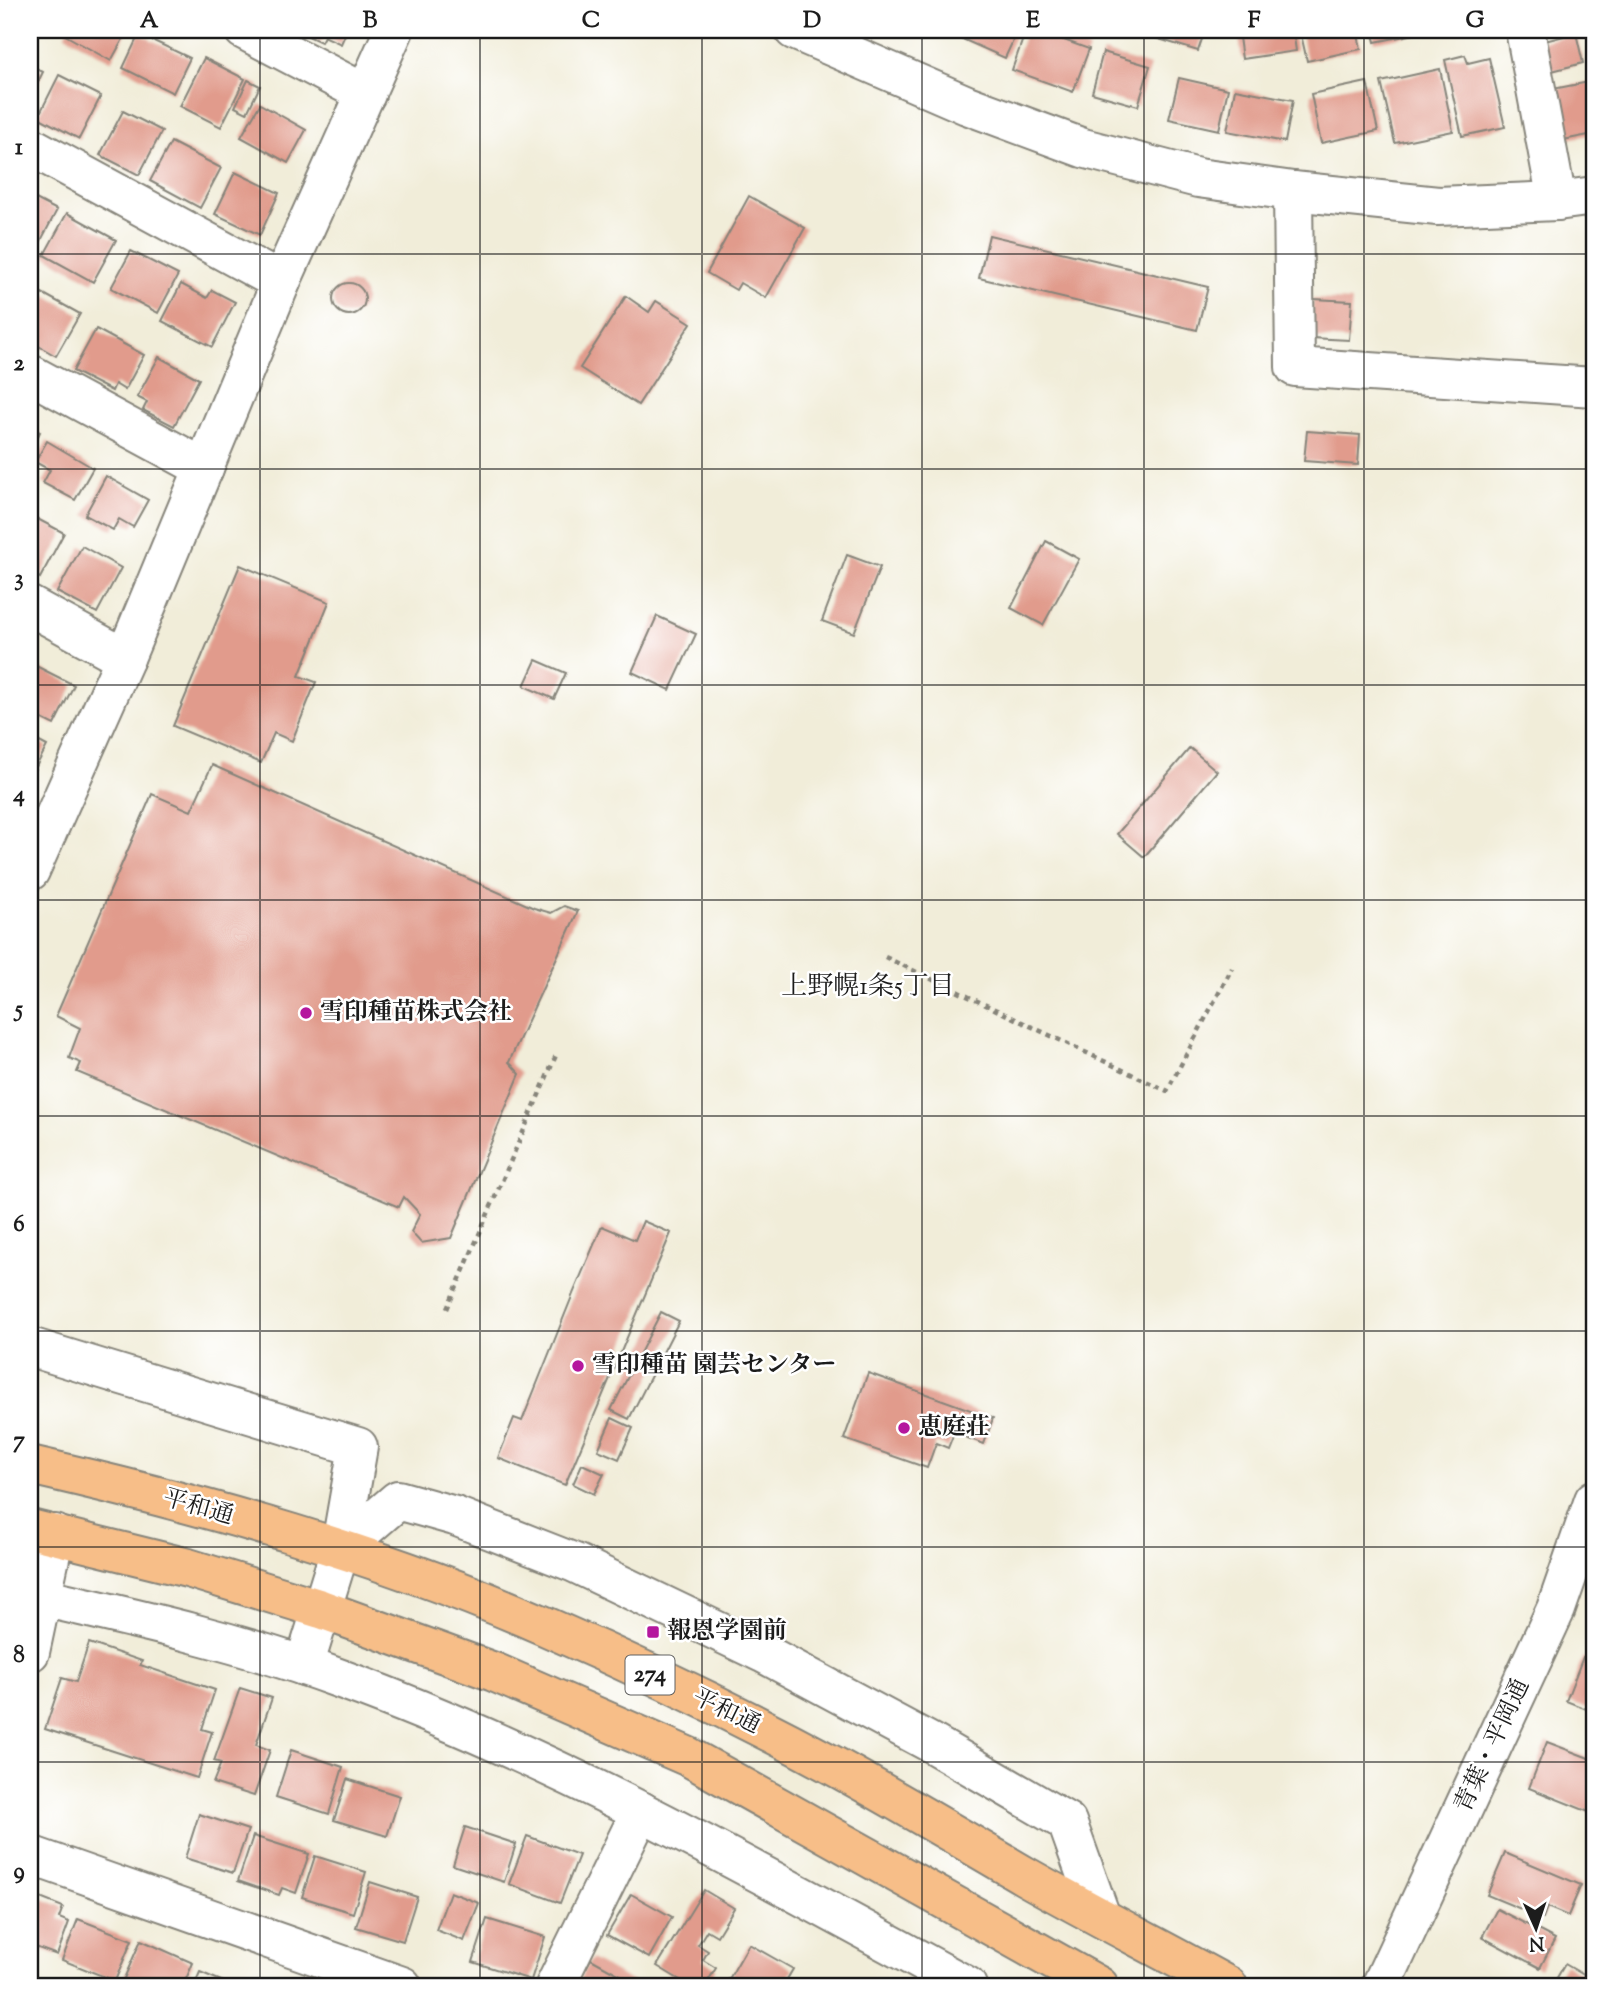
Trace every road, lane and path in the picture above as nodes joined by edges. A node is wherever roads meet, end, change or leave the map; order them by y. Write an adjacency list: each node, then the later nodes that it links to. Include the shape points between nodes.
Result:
1 (244, 30): 5 (street)
2 (394, 30): 5 (street)
3 (794, 30): 7 (street, via 1083,148 1198,178)
4 (1525, 30): 9 (street)
5 (366, 94): 10 (street)
6 (30, 146): 10 (street)
7 (1293, 191): 9 (street, via 1438,206); 12 (street, via 1296,367)
8 (1594, 196): 9 (street)
9 (1557, 201)
10 (281, 282): 13 (street)
11 (30, 374): 13 (street)
12 (1594, 387)
13 (204, 468): 15 (street)
14 (30, 606): 15 (street)
15 (125, 658): 16 (street)
16 (35, 848)
17 (885, 957): 18 (path, via 1167,1091)
18 (1232, 968)
19 (557, 1054): 20 (path)
20 (447, 1309)
21 (30, 1347): 25 (street, via 358,1447)
22 (30, 1465): 25 (highway, 平和通 / 274, via 119,1485)
23 (1594, 1500): 38 (street, 青葉・平岡通, via 1556,1609)
24 (42, 1532): 26 (street); 27 (highway, 274, via 188,1568)
25 (340, 1550): 27 (street); 32 (highway, 平和通 / 274, via 502,1608 631,1665 833,1765); 32 (street, via 398,1500 455,1516 575,1563 762,1653 1067,1822)
26 (41, 1597): 28 (street); 29 (street, via 163,1625)
27 (321, 1609): 29 (street); 36 (highway, 274, via 494,1671 689,1757)
28 (30, 1652)
29 (303, 1666): 30 (street, via 488,1738)
30 (641, 1811): 34 (street); 35 (street)
31 (30, 1855): 33 (street)
32 (1101, 1917): 37 (highway, 平和通 / 274)
33 (402, 1986)
34 (555, 1986)
35 (967, 1986)
36 (1099, 1986)
37 (1228, 1986)
38 (1381, 1986)

